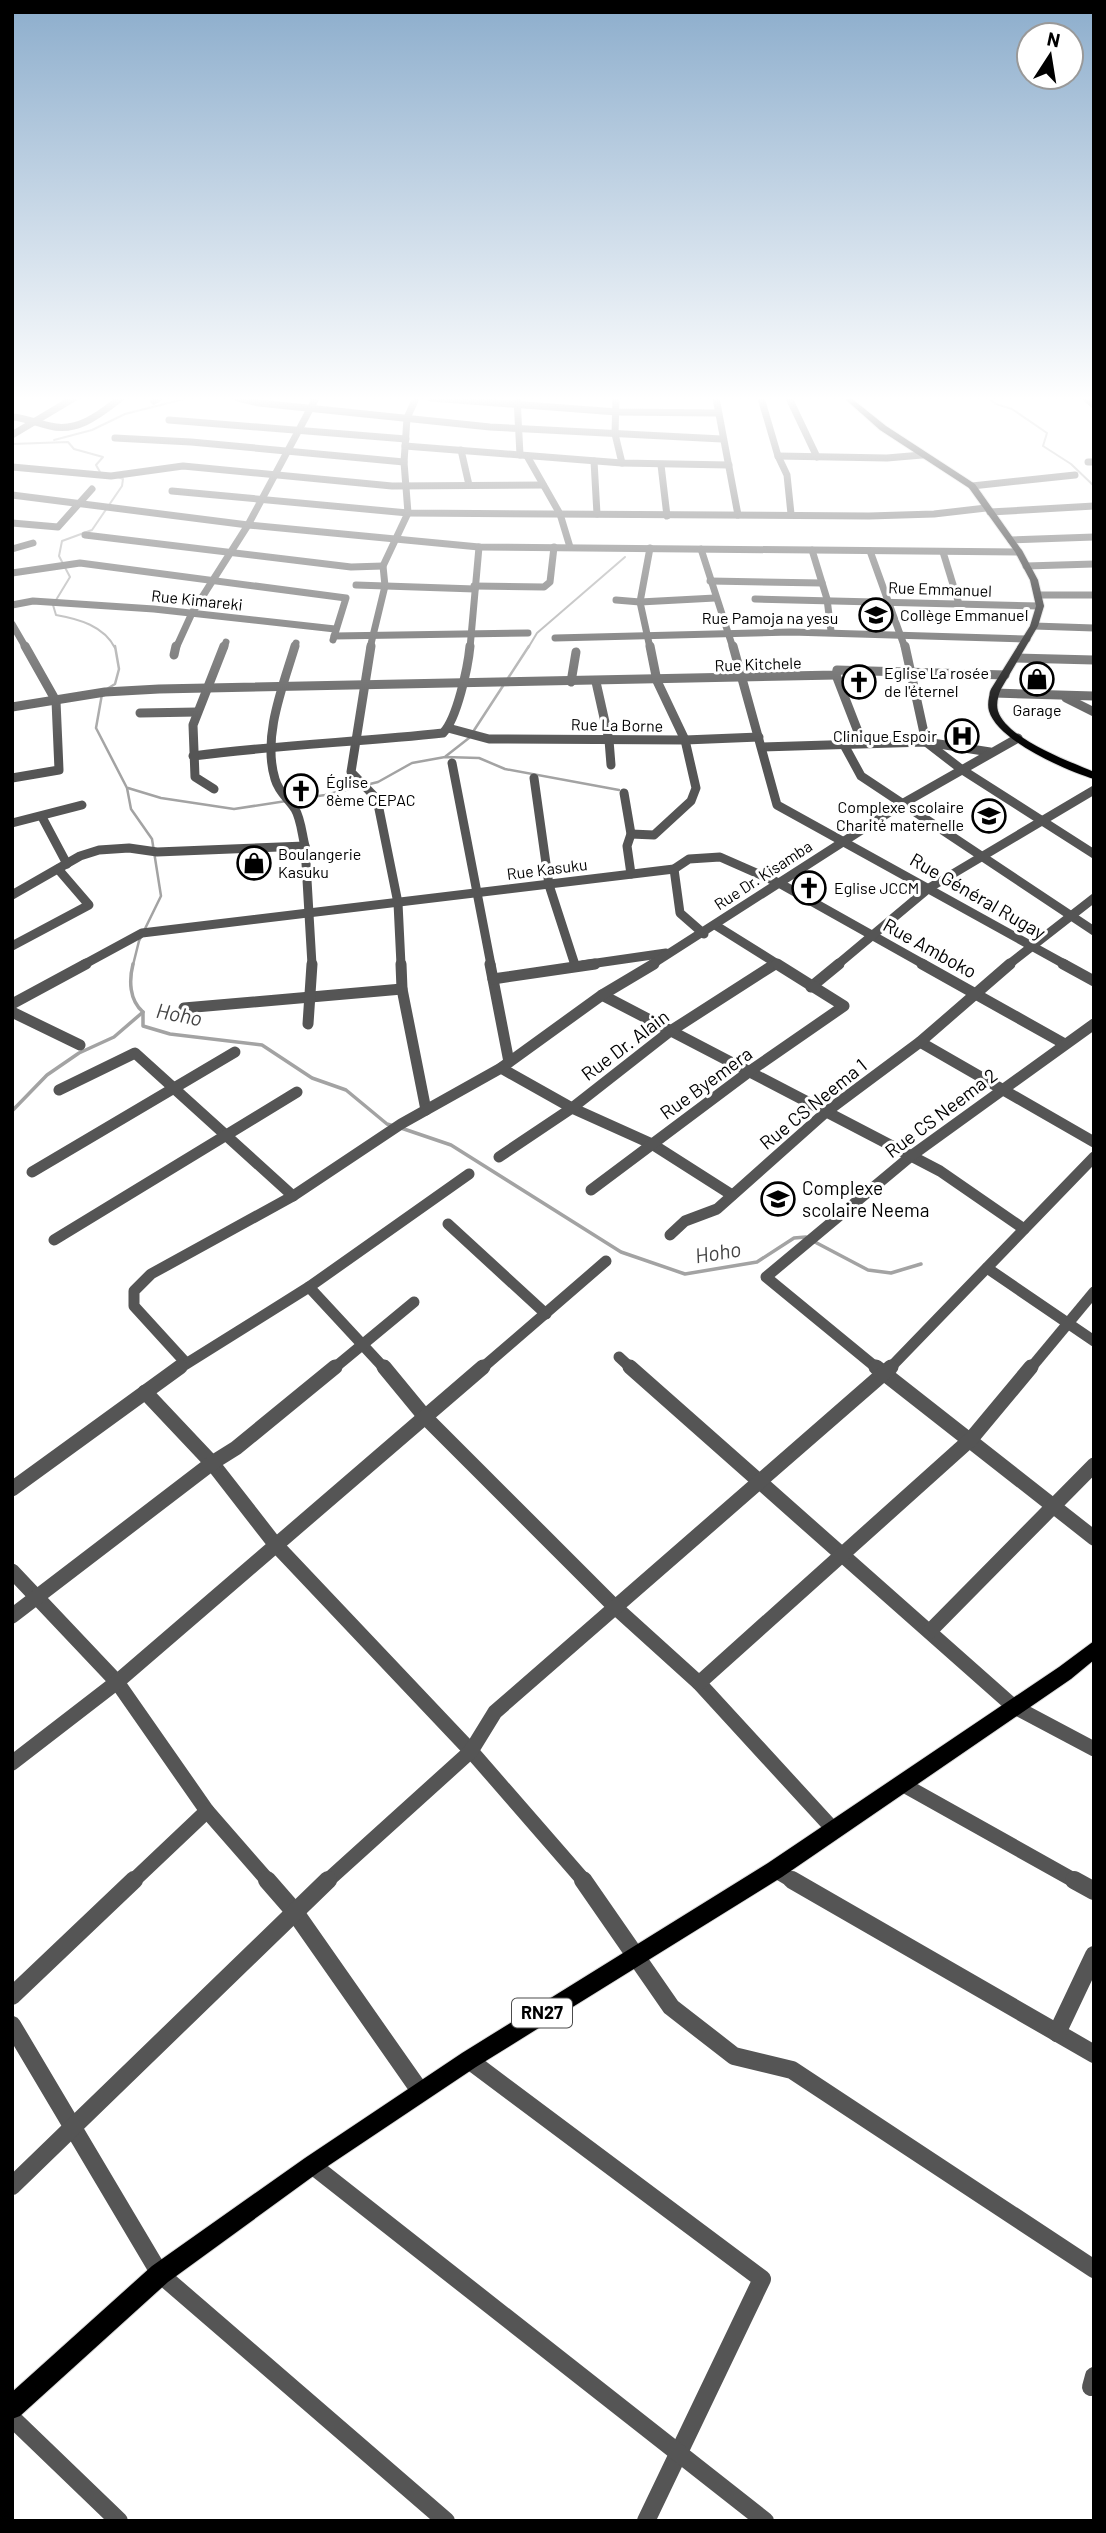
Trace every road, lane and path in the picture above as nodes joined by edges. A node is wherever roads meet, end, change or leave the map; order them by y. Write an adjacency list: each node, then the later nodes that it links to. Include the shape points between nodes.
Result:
1 (68, 516): 7 (street, via 58,527)
2 (180, 516): 8 (street)
3 (254, 516): 8 (street)
4 (406, 516): 11 (street)
5 (561, 516): 16 (street)
6 (993, 516): 12 (main road)
7 (12, 523)
8 (248, 526): 11 (street); 22 (street)
9 (85, 535): 22 (street)
10 (1094, 537): 12 (street)
11 (394, 540): 14 (street); 26 (street)
12 (1011, 540): 24 (main road)
13 (33, 543): 18 (street)
14 (479, 547): 15 (street); 34 (street)
15 (554, 547): 16 (street); 34 (street, via 550,582 544,587)
16 (570, 547): 17 (street)
17 (650, 548): 19 (street); 41 (street)
18 (12, 549)
19 (701, 549): 20 (street); 30 (street)
20 (812, 550): 21 (street); 31 (street)
21 (870, 551): 23 (street); 42 (street)
22 (229, 552): 26 (street, via 351,567); 29 (street)
23 (943, 552): 24 (street); 43 (street)
24 (1019, 552): 27 (main road)
25 (1094, 564): 27 (street)
26 (383, 566): 33 (street)
27 (1026, 566): 35 (main road)
28 (12, 573): 29 (street, via 64,563)
29 (210, 581): 46 (street); 56 (street, via 346,598)
30 (710, 581): 31 (street); 37 (street)
31 (822, 583): 39 (street)
32 (356, 585): 33 (street)
33 (385, 586): 34 (street); 57 (street)
34 (475, 587): 55 (street)
35 (1038, 595): 36 (street); 45 (main road)
36 (1094, 595)
37 (715, 598): 41 (street); 51 (street)
38 (755, 599): 39 (street, Rue Emmanuel)
39 (827, 599): 42 (street, Rue Emmanuel); 50 (street)
40 (616, 600): 41 (street)
41 (640, 602): 53 (street)
42 (890, 602): 43 (street, Rue Emmanuel); 54 (street)
43 (959, 604): 45 (street, Rue Emmanuel)
44 (12, 605): 46 (street, Rue Kimareki, via 33,601)
45 (1040, 606): 48 (main road)
46 (192, 613): 56 (street, Rue Kimareki); 65 (street)
47 (12, 624): 83 (street)
48 (1034, 626): 49 (street); 59 (main road)
49 (1094, 628)
50 (831, 631): 51 (street, Rue Pamoja na yesu); 54 (street, Rue Pamoja na yesu)
51 (729, 632): 53 (street, Rue Pamoja na yesu); 71 (street)
52 (528, 633): 55 (street, Rue Kimareki)
53 (647, 633): 58 (street, Rue Pamoja na yesu); 73 (street)
54 (902, 633): 59 (street, Rue Pamoja na yesu); 68 (street)
55 (472, 634): 57 (street, Rue Kimareki); 64 (street)
56 (334, 635): 57 (street, Rue Kimareki)
57 (374, 635): 63 (street)
58 (555, 638)
59 (1027, 639): 66 (main road)
60 (226, 642): 79 (street)
61 (296, 643): 78 (street)
62 (576, 652): 75 (street)
63 (369, 654): 77 (street)
64 (469, 654): 72 (street)
65 (174, 655)
66 (1016, 658): 67 (street); 70 (main road)
67 (1094, 660)
68 (909, 671): 69 (street, Rue Kitchele, via 837,670); 70 (street, Rue Kitchele); 97 (street)
69 (836, 675): 71 (street, Rue Kitchele); 94 (street)
70 (1005, 675): 80 (main road)
71 (740, 678): 73 (street, Rue Kitchele); 90 (street)
72 (461, 681): 74 (street); 77 (street); 88 (street)
73 (657, 681): 76 (street, Rue Kitchele); 93 (street)
74 (508, 682): 75 (street, Rue Kitchele)
75 (571, 682): 76 (street, Rue Kitchele)
76 (596, 682): 92 (street)
77 (363, 685): 78 (street); 95 (street)
78 (283, 686): 79 (street); 98 (street)
79 (205, 688): 83 (street, via 102,693); 85 (street)
80 (994, 694): 81 (street); 91 (main road, via 992,709 998,722)
81 (1063, 696): 82 (street); 86 (street)
82 (1094, 696)
83 (55, 701): 84 (street); 106 (street, via 59,770)
84 (12, 707)
85 (197, 712): 87 (street); 101 (street)
86 (1094, 712)
87 (140, 713)
88 (448, 728): 89 (street); 95 (street, via 424,737)
89 (470, 736): 92 (street, Rue La Borne)
90 (759, 737): 93 (street, Rue La Borne); 99 (street)
91 (1018, 738): 100 (street, Rue Dr. Kisamba); 105 (main road)
92 (609, 740): 93 (street, Rue La Borne); 103 (street)
93 (685, 740): 117 (street, via 696,788 691,801 653,835)
94 (862, 742): 96 (street); 97 (street)
95 (354, 743): 98 (street); 108 (street, via 351,772)
96 (842, 743): 99 (street); 112 (street, via 861,776)
97 (926, 743): 100 (street); 104 (street)
98 (271, 746): 101 (street); 119 (street, via 270,757 285,802 296,810)
99 (762, 747): 118 (street, via 777,805)
100 (989, 752): 104 (street, Rue Dr. Kisamba)
101 (193, 756): 109 (street, via 195,777)
102 (452, 763): 128 (street)
103 (611, 765)
104 (961, 769): 112 (street, Rue Dr. Kisamba); 115 (street)
105 (1094, 776)
106 (12, 778)
107 (534, 778): 126 (street)
108 (365, 786): 131 (street, via 377,799)
109 (214, 789)
110 (1094, 790): 115 (street)
111 (624, 793): 117 (street)
112 (902, 804): 118 (street, Rue Dr. Kisamba); 121 (street)
113 (82, 805): 114 (street)
114 (42, 817): 116 (street); 122 (street)
115 (1040, 820): 120 (street); 121 (street)
116 (12, 823)
117 (631, 834): 124 (street, via 627,846)
118 (846, 841): 125 (street, Rue Dr. Kisamba); 127 (street, Rue Général Rugay)
119 (305, 846): 122 (street, via 152,852 118,848 99,850); 132 (street)
120 (1094, 854)
121 (985, 856): 127 (street); 133 (street)
122 (62, 866): 129 (street); 138 (street, via 89,905)
123 (674, 869): 124 (street, Rue Kasuku); 125 (street, Rue Kasuku, via 689,859 720,857); 136 (street, via 680,913)
124 (631, 874): 126 (street, Rue Kasuku)
125 (779, 883): 134 (street, Rue Dr. Kisamba); 137 (street, Rue Amboko)
126 (549, 885): 128 (street, Rue Kasuku); 142 (street)
127 (929, 888): 137 (street); 139 (street, Rue Général Rugay)
128 (476, 893): 131 (street, Rue Kasuku); 143 (street)
129 (12, 895)
130 (1094, 898): 133 (street, Rue CS Neema 1)
131 (398, 903): 132 (street, Rue Kasuku); 146 (street)
132 (312, 913): 149 (street); 150 (street, Rue Kasuku, via 144,932)
133 (1069, 915): 135 (street); 139 (street, Rue CS Neema 1)
134 (715, 925): 136 (street, Rue Dr. Kisamba); 141 (street)
135 (1094, 931)
136 (704, 933): 140 (street, Rue Dr. Kisamba)
137 (870, 934): 145 (street); 147 (street, Rue Amboko)
138 (12, 946)
139 (1030, 946): 144 (street, Rue Général Rugay); 147 (street, Rue CS Neema 1)
140 (670, 952): 142 (street, Rue Dr. Kisamba); 148 (street, Rue Dr. Kisamba)
141 (775, 964): 145 (street); 155 (street, Rue Dr. Alain)
142 (575, 966): 143 (street, Rue Dr. Kisamba)
143 (493, 979): 160 (street)
144 (1094, 981)
145 (811, 987): 161 (street, Rue Byemera, via 844,1006)
146 (402, 989): 149 (street); 167 (street)
147 (975, 993): 156 (street, Rue CS Neema 1); 157 (street, Rue Amboko)
148 (603, 995): 155 (street); 160 (street, Rue Dr. Kisamba)
149 (311, 999): 151 (street); 153 (street)
150 (12, 1004)
151 (184, 1008)
152 (12, 1012): 158 (street)
153 (308, 1024)
154 (1094, 1024): 157 (street, Rue CS Neema 2)
155 (669, 1032): 161 (street); 166 (street, Rue Dr. Alain)
156 (920, 1042): 163 (street); 168 (street, Rue CS Neema 1)
157 (1063, 1043): 163 (street, Rue CS Neema 2)
158 (80, 1045)
159 (235, 1052): 162 (street)
160 (505, 1065): 166 (street); 167 (street, Rue Dr. Kisamba)
161 (750, 1071): 168 (street); 171 (street, Rue Byemera)
162 (173, 1087): 164 (street, via 135,1053); 169 (street); 175 (street)
163 (1003, 1089): 170 (street); 172 (street, Rue CS Neema 2)
164 (59, 1090)
165 (298, 1092): 169 (street)
166 (572, 1108): 171 (street); 173 (street, Rue Dr. Alain)
167 (426, 1110): 179 (street, Rue Dr. Kisamba)
168 (826, 1112): 172 (street); 178 (street, Rue CS Neema 1)
169 (227, 1136): 179 (street); 183 (street)
170 (1094, 1142)
171 (652, 1144): 177 (street, Rue Byemera); 178 (street)
172 (911, 1156): 181 (street); 195 (street, Rue CS Neema 2, via 766,1277)
173 (499, 1157)
174 (1094, 1157): 181 (street)
175 (32, 1172)
176 (469, 1174): 186 (street)
177 (591, 1190)
178 (732, 1195): 182 (street, Rue CS Neema 1, via 716,1209 685,1221)
179 (293, 1196): 194 (street, Rue Dr. Kisamba, via 151,1274 134,1291 134,1306)
180 (448, 1224): 189 (street)
181 (1024, 1229): 185 (street)
182 (670, 1235)
183 (54, 1240)
184 (606, 1261): 189 (street)
185 (987, 1268): 190 (street); 195 (street)
186 (309, 1287): 192 (street); 194 (street)
187 (1094, 1293): 190 (street)
188 (414, 1302): 192 (street)
189 (546, 1314): 197 (street)
190 (1068, 1321): 191 (street); 198 (street)
191 (1094, 1341)
192 (364, 1343): 197 (street); 199 (street)
193 (619, 1357): 201 (street)
194 (186, 1363): 196 (street)
195 (884, 1374): 198 (street); 201 (street)
196 (145, 1392): 199 (street); 202 (street)
197 (426, 1418): 205 (street); 209 (street)
198 (971, 1439): 203 (street); 206 (street)
199 (212, 1463): 205 (street); 208 (street)
200 (1094, 1465): 203 (street)
201 (761, 1482): 206 (street); 209 (street)
202 (12, 1489)
203 (1054, 1508): 204 (street); 211 (street)
204 (1094, 1538)
205 (275, 1544): 213 (street); 217 (street)
206 (844, 1554): 211 (street); 214 (street)
207 (12, 1571): 208 (street)
208 (38, 1597): 210 (street); 213 (street)
209 (615, 1607): 214 (street); 217 (street, via 495,1712)
210 (12, 1616)
211 (930, 1631): 215 (street)
212 (1094, 1649): 215 (main road, RN27)
213 (117, 1682): 218 (street); 220 (street)
214 (699, 1683): 221 (street)
215 (1013, 1706): 216 (street); 219 (main road, RN27)
216 (1094, 1749)
217 (471, 1751): 224 (street); 226 (street, via 582,1878)
218 (12, 1763)
219 (902, 1784): 221 (main road, RN27); 223 (street)
220 (207, 1811): 224 (street); 227 (street)
221 (833, 1829): 222 (main road, RN27)
222 (775, 1870): 226 (main road, RN27); 229 (street)
223 (1094, 1891)
224 (294, 1911): 232 (street); 233 (street)
225 (1094, 1955): 229 (street)
226 (633, 1956): 231 (main road, RN27); 236 (street, via 671,2007 734,2056 792,2070)
227 (12, 1996)
228 (12, 2025): 233 (street)
229 (1057, 2033): 230 (street)
230 (1094, 2054)
231 (468, 2060): 232 (main road, RN27); 240 (street, via 762,2279)
232 (420, 2091): 234 (main road, RN27)
233 (75, 2127): 235 (street); 237 (street)
234 (312, 2165): 237 (main road, RN27); 240 (street)
235 (12, 2186)
236 (1094, 2269)
237 (160, 2274): 238 (main road, RN27); 242 (street)
238 (12, 2408)
239 (12, 2418): 241 (street)
240 (679, 2454): 243 (street); 244 (street)
241 (119, 2521)
242 (446, 2521)
243 (646, 2521)
244 (765, 2521)

